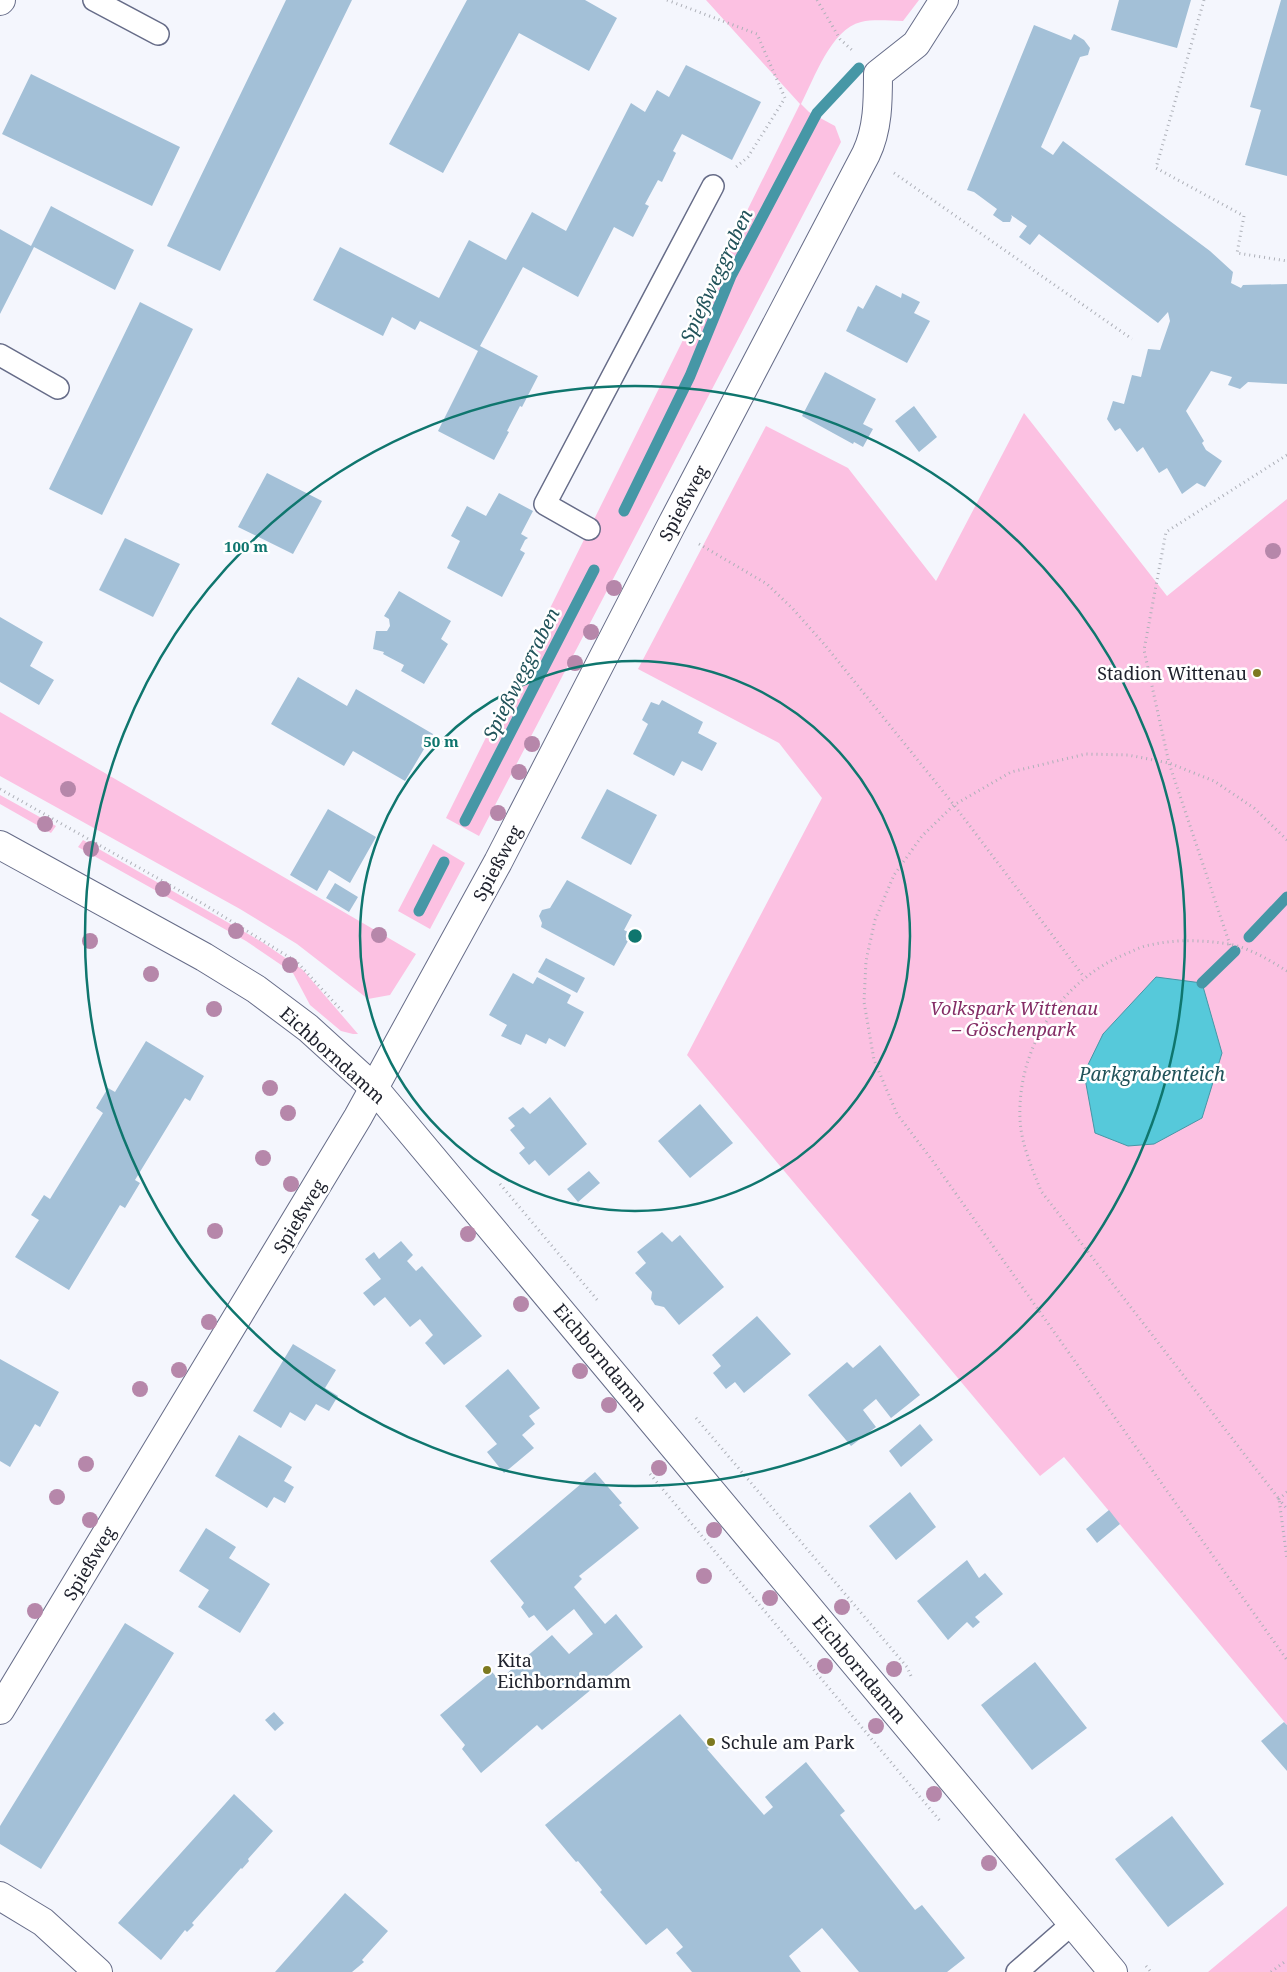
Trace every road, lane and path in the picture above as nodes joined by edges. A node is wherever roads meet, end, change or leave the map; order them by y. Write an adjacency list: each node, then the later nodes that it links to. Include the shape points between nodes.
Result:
1 (94, 0): 6 (lane)
2 (667, 0): 9 (path, via 757,34 784,98 748,158)
3 (817, 0): 7 (path, via 840,39)
4 (944, 0): 7 (street, via 916,44)
5 (1204, 0): 10 (path, via 1156,168 1244,216 1237,253)
6 (158, 34)
7 (878, 74): 8 (street, Spießweg, via 878,103 872,143)
8 (866, 154): 11 (path); 15 (street, Spießweg)
9 (712, 186): 16 (lane, via 545,504)
10 (1287, 261)
11 (1132, 340)
12 (0, 355): 13 (lane)
13 (58, 388)
14 (1287, 455): 17 (path, via 1166,532 1144,650)
15 (670, 528): 19 (path, via 767,584 793,609); 26 (street, Spießweg, via 498,862)
16 (589, 529)
17 (1169, 763): 19 (path, via 1128,755 1086,754 1011,772); 20 (path, via 1214,781 1254,808); 22 (path)
18 (0, 789): 25 (path, via 205,905 297,962)
19 (954, 805): 24 (path); 31 (path, via 922,836 894,875 875,920 866,961 864,1002 874,1060 896,1114)
20 (1287, 840)
21 (0, 844): 26 (street, Eichborndamm, via 256,989 308,1028)
22 (1230, 944): 23 (path, via 1261,955); 24 (path, via 1190,940 1148,945 1109,960)
23 (1287, 971)
24 (1084, 977): 28 (path, via 1060,1000 1037,1036 1023,1077 1020,1119 1027,1156 1041,1191)
25 (344, 1013)
26 (374, 1088): 32 (street, Spießweg); 34 (street, Eichborndamm)
27 (1287, 1492): 28 (path)
28 (1279, 1499): 29 (path); 30 (path)
29 (1287, 1510)
30 (1287, 1558)
31 (1287, 1660)
32 (0, 1710)
33 (0, 1896): 36 (street, via 44,1922)
34 (1073, 1923): 37 (lane); 38 (street, Eichborndamm)
35 (1287, 1960): 39 (path)
36 (98, 1972)
37 (1017, 1972)
38 (1113, 1972)
39 (1271, 1972)

